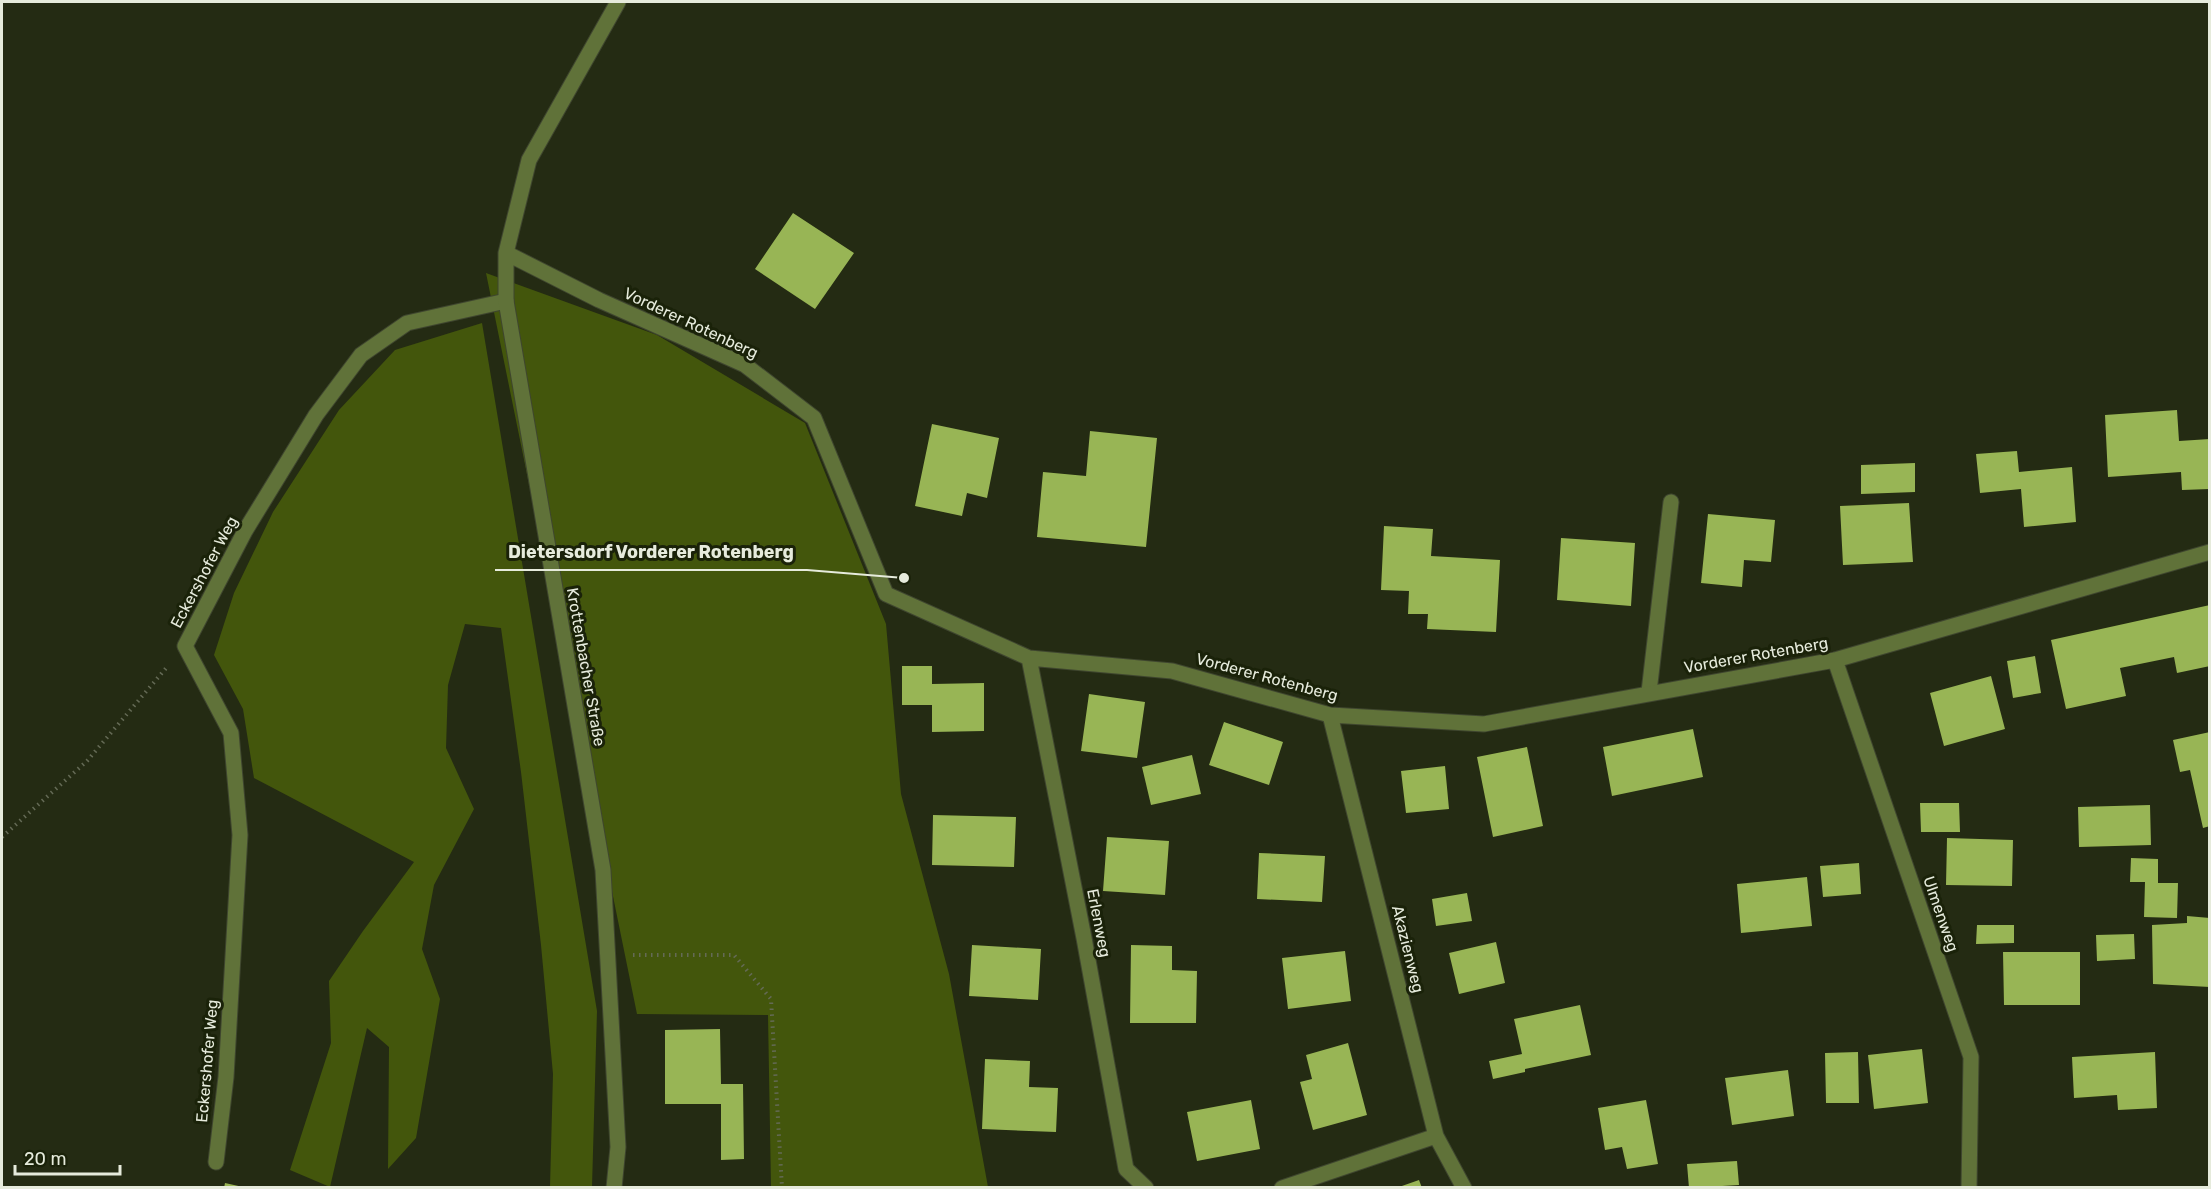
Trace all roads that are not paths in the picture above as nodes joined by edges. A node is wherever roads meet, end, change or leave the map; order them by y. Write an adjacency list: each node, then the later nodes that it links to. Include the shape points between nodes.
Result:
1 (618, 2): 2 (street, Krottenbacher Straße, via 529,160)
2 (506, 253): 3 (street, Krottenbacher Straße); 6 (street, Vorderer Rotenberg, via 599,300 745,365 814,418 886,594)
3 (506, 301): 11 (street, Eckershofer Weg, via 407,323 361,355 316,415 251,521 184,646 231,733 240,835 226,1077); 12 (street, Krottenbacher Straße, via 603,870 618,1147)
4 (1671, 502): 8 (street)
5 (2210, 552): 7 (street, Vorderer Rotenberg)
6 (1029, 658): 9 (street, Vorderer Rotenberg, via 1172,671); 13 (street, Erlenweg, via 1125,1169)
7 (1835, 660): 8 (street, Vorderer Rotenberg); 16 (street, Ulmenweg, via 1971,1057)
8 (1649, 692): 9 (street, Vorderer Rotenberg, via 1484,724)
9 (1330, 715): 10 (street, Akazienweg)
10 (1436, 1136): 14 (street); 15 (street, Akazienweg)
11 (216, 1162)
12 (614, 1188)
13 (1146, 1188)
14 (1282, 1188)
15 (1464, 1188)
16 (1969, 1188)

